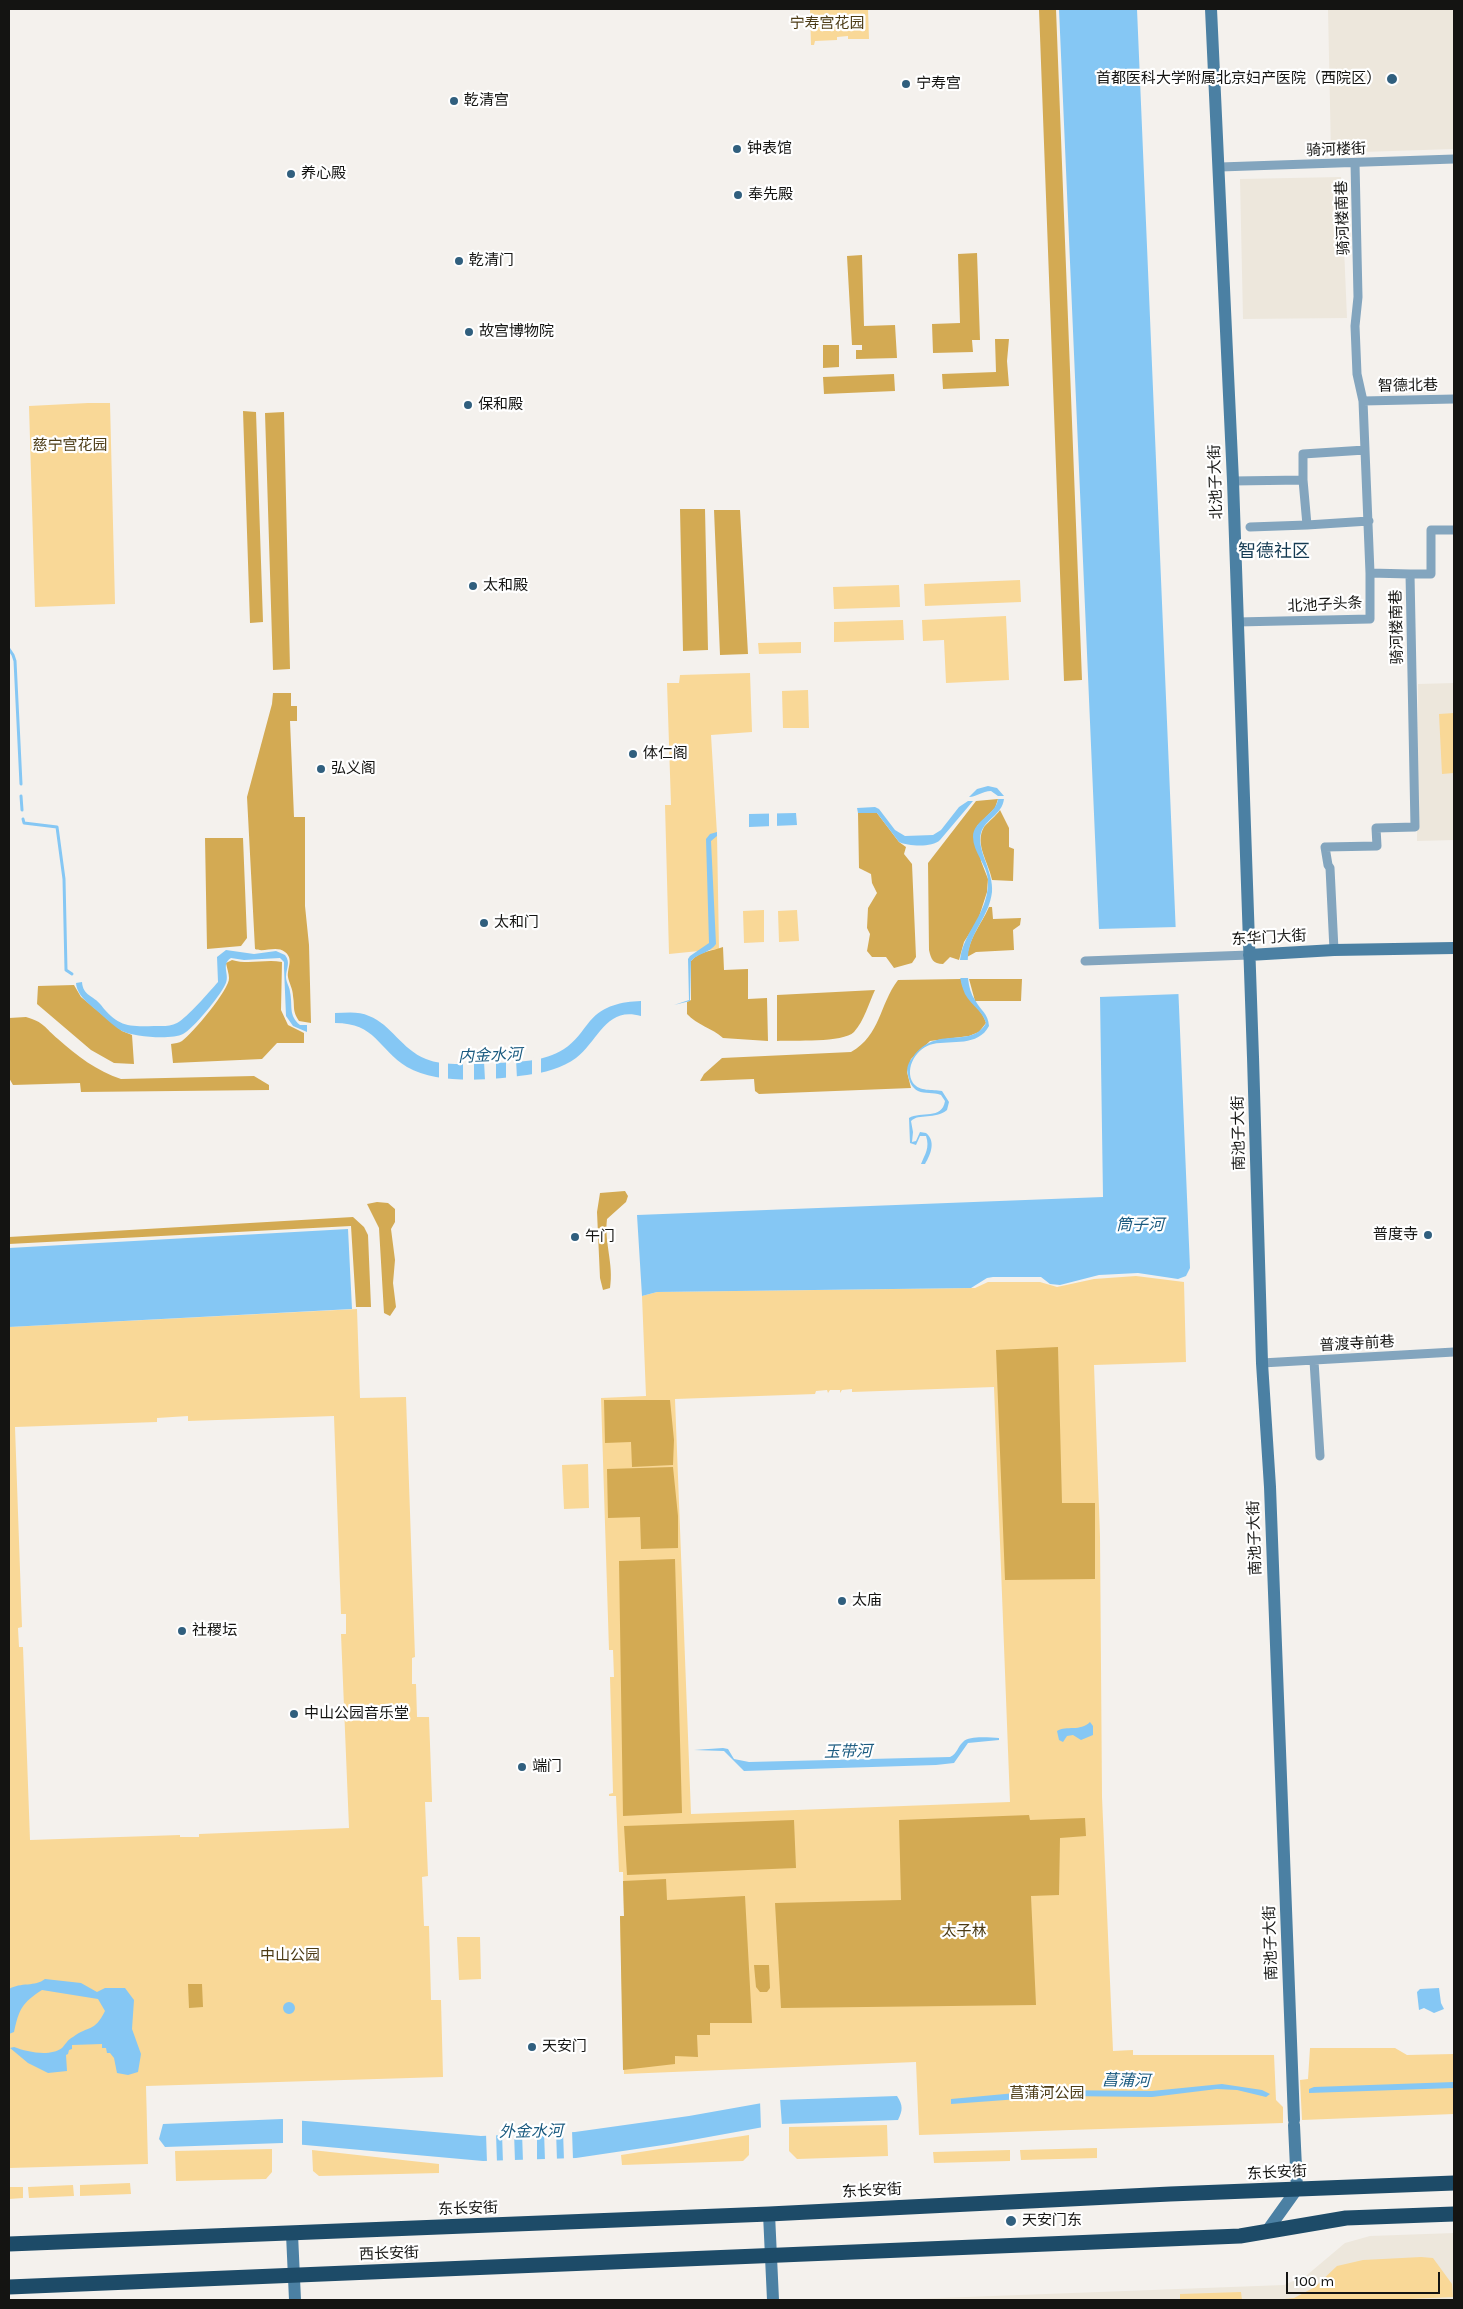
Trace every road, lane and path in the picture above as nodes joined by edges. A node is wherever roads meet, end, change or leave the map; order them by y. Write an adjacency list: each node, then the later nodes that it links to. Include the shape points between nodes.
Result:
1 (1211, 9): 4 (street, 北池子大街)
2 (1454, 158): 3 (street, 骑河楼街)
3 (1355, 163): 4 (street, 骑河楼街); 6 (street, 骑河楼南巷, via 1358,296 1355,326 1357,374)
4 (1220, 167): 9 (street, 北池子大街)
5 (1454, 399): 6 (street, 智德北巷)
6 (1363, 401): 7 (street, 骑河楼南巷)
7 (1365, 450): 8 (street, via 1303,454); 10 (street, 骑河楼南巷)
8 (1304, 480): 9 (street); 11 (street)
9 (1233, 481): 16 (street, 北池子大街)
10 (1369, 521): 11 (street); 14 (street, 骑河楼南巷)
11 (1307, 525): 12 (street)
12 (1250, 526)
13 (1454, 530): 15 (street, via 1431,530 1431,574)
14 (1370, 573): 15 (street, 骑河楼南巷); 16 (street, 北池子头条, via 1370,619)
15 (1410, 574): 18 (street, 骑河楼南巷, via 1415,827 1376,828 1377,846 1325,847 1330,868)
16 (1237, 622): 19 (street, 北池子大街)
17 (1454, 948): 18 (street, 东华门大街)
18 (1334, 950): 19 (street, 东华门大街)
19 (1249, 955): 20 (street, 东华门大街); 23 (street, 南池子大街)
20 (1085, 962)
21 (1454, 1352): 22 (street, 普渡寺前巷)
22 (1314, 1361): 23 (street, 普渡寺前巷); 24 (street)
23 (1262, 1363): 26 (street, 南池子大街, via 1270,1488)
24 (1320, 1456)
25 (1454, 2184): 26 (highway, 东长安街)
26 (1297, 2189): 27 (highway, 东长安街); 29 (street)
27 (769, 2214): 30 (highway, 东长安街); 32 (street)
28 (1454, 2214): 29 (highway, via 1346,2218)
29 (1267, 2231): 32 (highway, via 1243,2236)
30 (292, 2234): 31 (highway); 33 (street)
31 (9, 2244)
32 (771, 2256): 33 (highway, 西长安街); 36 (street)
33 (294, 2275): 34 (highway, 西长安街); 35 (street)
34 (9, 2287)
35 (295, 2300)
36 (773, 2300)

